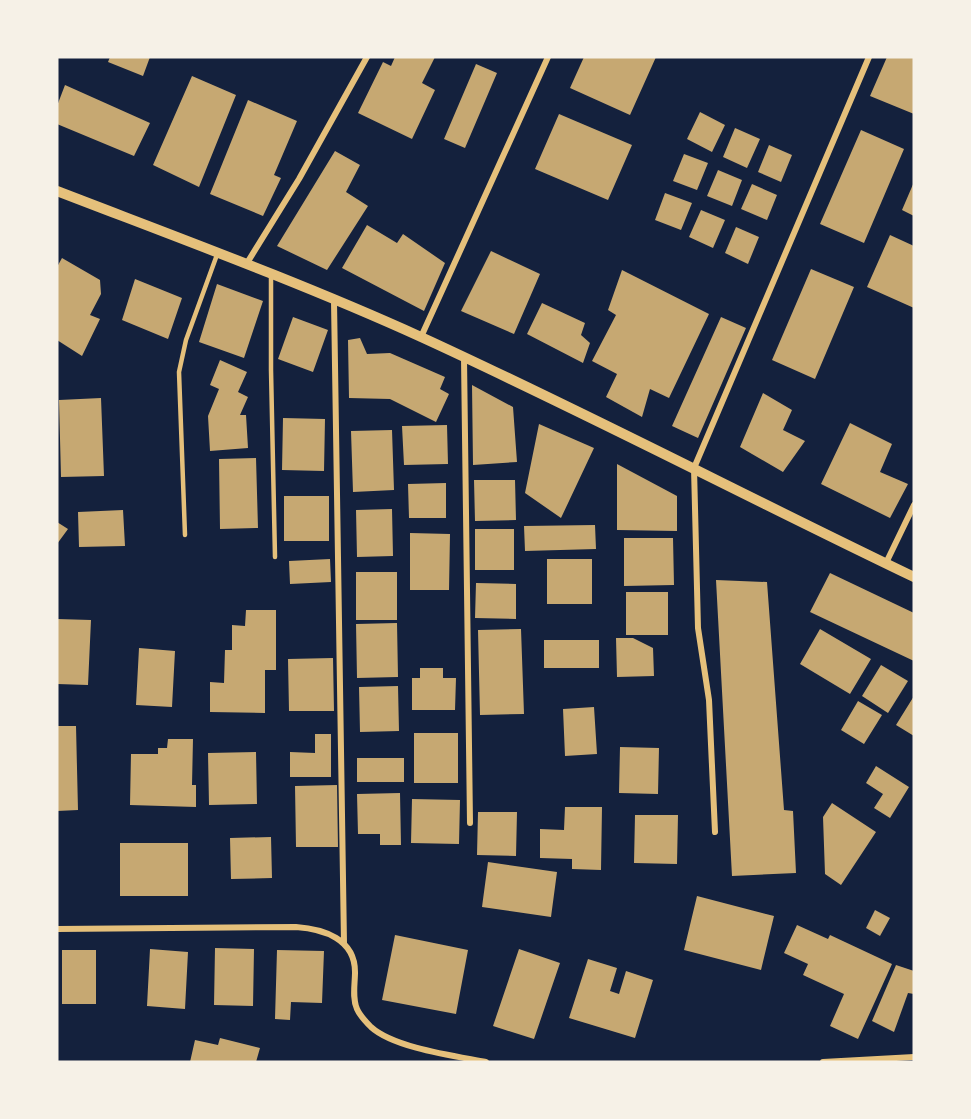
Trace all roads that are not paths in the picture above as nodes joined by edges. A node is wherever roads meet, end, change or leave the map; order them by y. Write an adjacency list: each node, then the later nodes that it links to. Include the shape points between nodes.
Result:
1 (367, 57): 6 (street)
2 (548, 57): 9 (street)
3 (869, 57): 11 (street)
4 (58, 192): 5 (street)
5 (218, 252): 6 (street); 13 (lane, via 186,340 179,372)
6 (247, 263): 7 (street)
7 (270, 274): 8 (street); 14 (lane)
8 (334, 301): 9 (street); 20 (street)
9 (421, 337): 10 (street)
10 (464, 358): 11 (street); 17 (street)
11 (694, 468): 15 (street); 18 (street, via 698,628 709,700)
12 (914, 505): 15 (street)
13 (185, 535)
14 (276, 557)
15 (886, 563): 16 (street)
16 (914, 577)
17 (470, 823)
18 (715, 832)
19 (57, 929): 20 (street, via 296,927 318,930)
20 (344, 943): 22 (street, via 355,963 357,1009 371,1027 391,1039)
21 (914, 1058): 23 (street)
22 (486, 1062)
23 (824, 1062)

